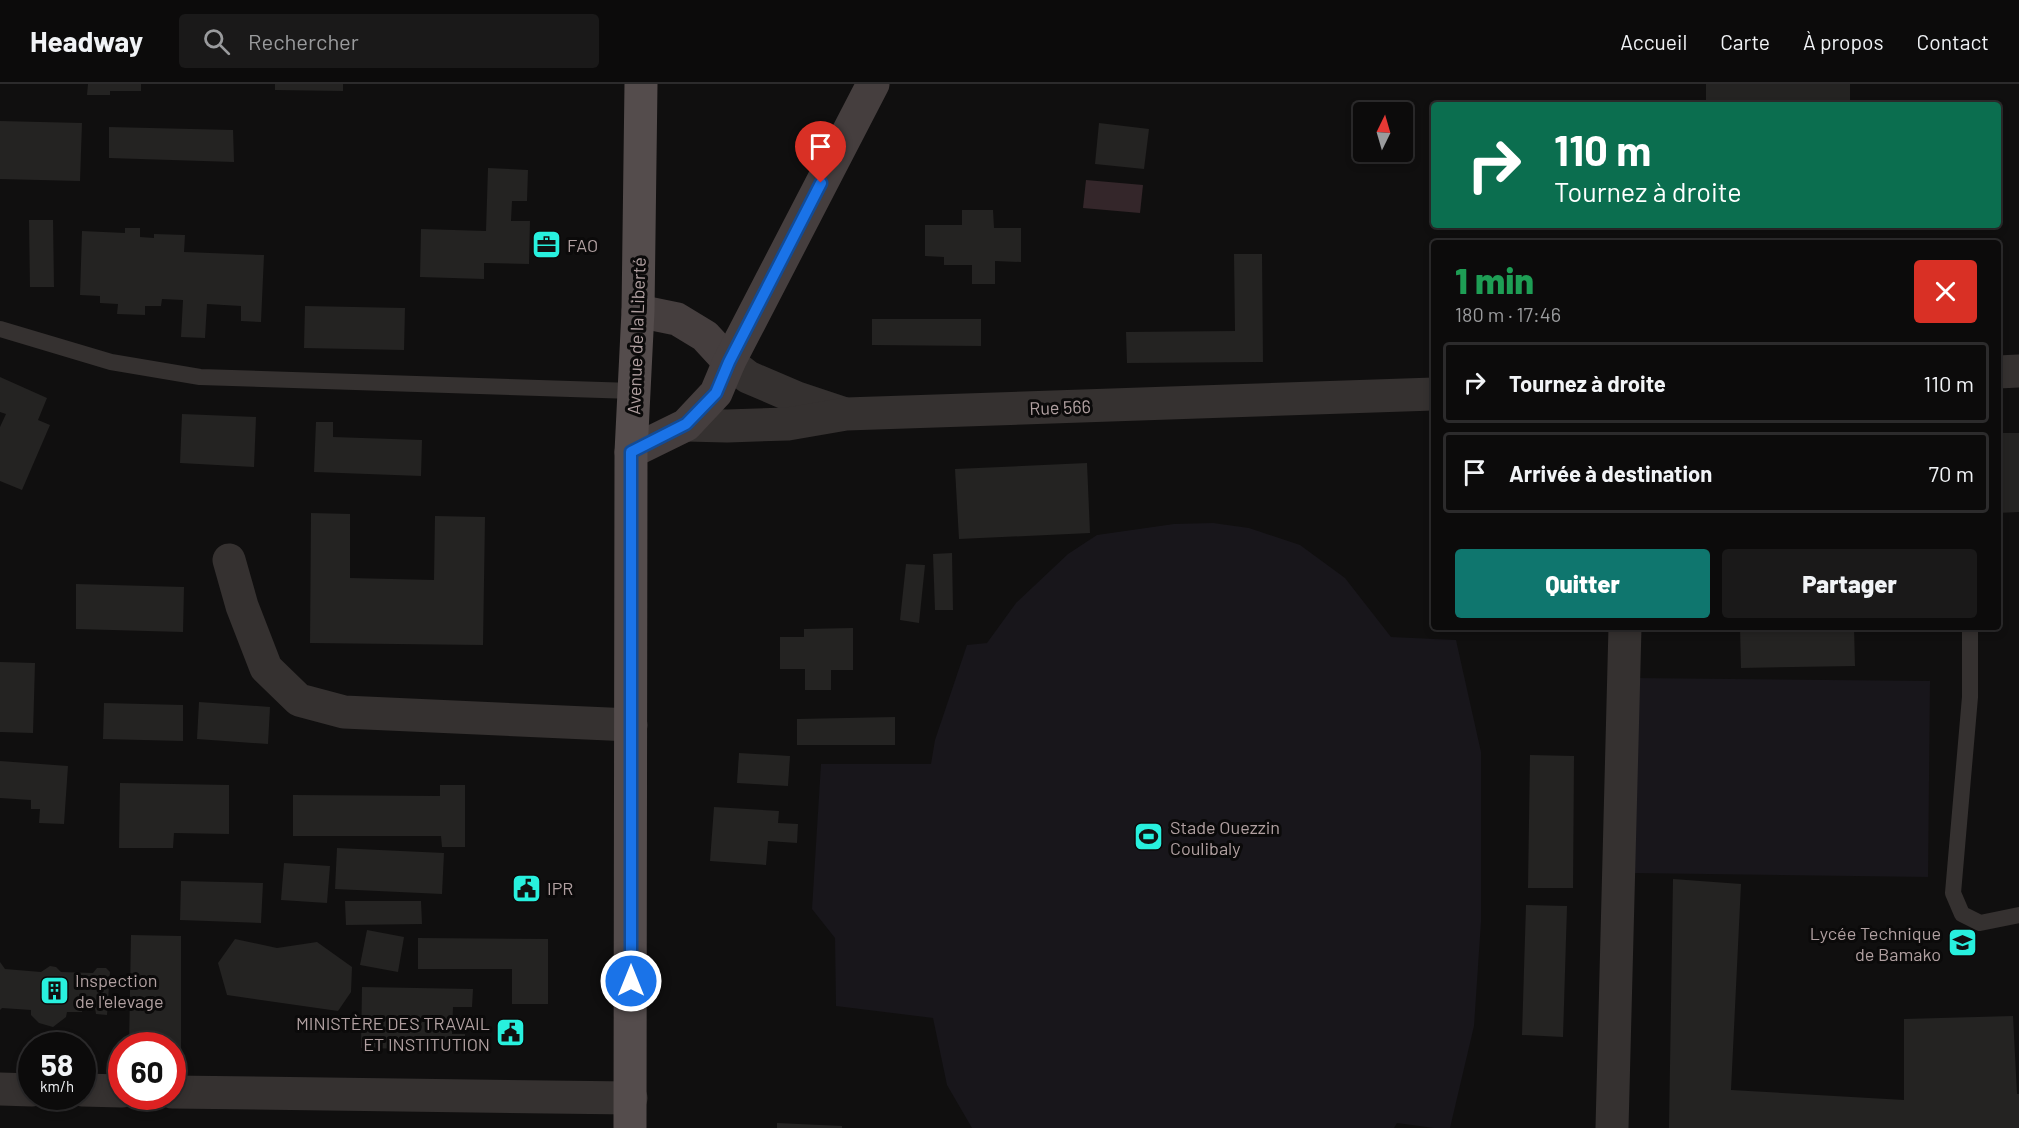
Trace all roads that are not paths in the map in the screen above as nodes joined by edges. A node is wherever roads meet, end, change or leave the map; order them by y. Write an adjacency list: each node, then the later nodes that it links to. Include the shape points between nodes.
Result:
1 (641, 84): 3 (main road, Avenue de la Liberté)
2 (873, 84): 5 (street)
3 (638, 311): 5 (street, via 677,319 705,336); 8 (main road, Avenue de la Liberté)
4 (0, 329): 8 (lane, via 111,362 200,377)
5 (729, 362): 10 (street, via 748,377); 11 (street, via 716,393)
6 (2019, 371): 7 (street)
7 (2001, 372)
8 (633, 391): 12 (main road, Avenue de la Liberté)
9 (1431, 394): 10 (street, Rue 566)
10 (846, 414): 11 (street, Rue 566, via 788,424)
11 (686, 424): 12 (street)
12 (631, 452): 16 (main road, Avenue de la Liberté)
13 (229, 560): 16 (street, via 266,668 298,700 345,712)
14 (1625, 630): 22 (street)
15 (1970, 630): 17 (lane, via 1970,697 1953,893 1962,914 1980,922)
16 (631, 725): 21 (main road, Avenue de la Liberté)
17 (2019, 915)
18 (0, 1089): 19 (street)
19 (18, 1090)
20 (186, 1093): 21 (street)
21 (631, 1113)
22 (1612, 1128)

